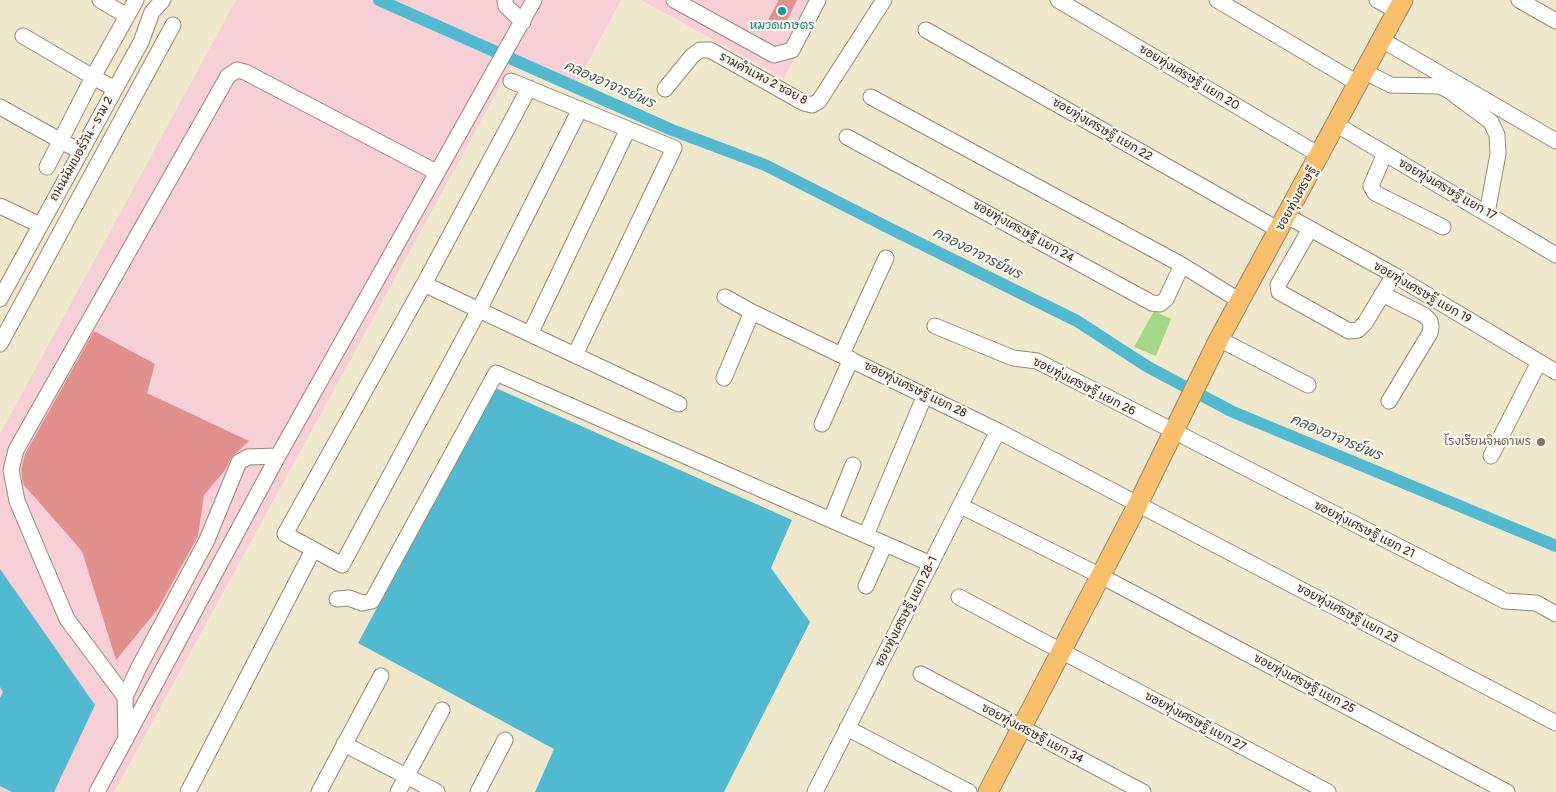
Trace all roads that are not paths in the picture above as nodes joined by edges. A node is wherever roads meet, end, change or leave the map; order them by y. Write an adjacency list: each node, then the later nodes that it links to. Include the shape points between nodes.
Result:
1 (100, 0): 14 (street)
2 (136, 0): 14 (street)
3 (164, 0): 21 (street, ถนนนัมเบอร์วัน - ราม 2, via 152,12)
4 (505, 0): 16 (street, via 506,6)
5 (534, 0): 16 (street)
6 (674, 0): 7 (street, via 774,56 792,50)
7 (818, 0)
8 (884, 0): 28 (street, รามคำแหง 2 ซอย 8, via 819,101 812,105 710,50 700,50 692,56)
9 (1058, 0): 39 (street, ซอยทุ่งเศรษฐี แยก 20)
10 (1217, 0): 24 (street)
11 (1376, 0): 13 (street)
12 (1519, 0): 15 (street)
13 (1400, 6): 20 (main road, ซอยทุ่งเศรษฐี)
14 (127, 16): 23 (street)
15 (1556, 21)
16 (522, 22): 41 (street)
17 (173, 25): 22 (street)
18 (926, 30): 46 (street, ซอยทุ่งเศรษฐี แยก 22)
19 (23, 36): 23 (street)
20 (1382, 40): 24 (main road, ซอยทุ่งเศรษฐี); 36 (street)
21 (140, 42): 22 (street); 27 (street, ถนนนัมเบอร์วัน - ราม 2)
22 (158, 52): 43 (street)
23 (93, 77): 27 (street); 35 (street)
24 (1362, 78): 32 (main road, ซอยทุ่งเศรษฐี); 45 (street, via 1390,85 1440,86 1491,122 1497,135 1498,154)
25 (511, 81): 26 (street)
26 (529, 88): 31 (street); 54 (street)
27 (115, 89): 37 (street, ถนนนัมเบอร์วัน - ราม 2)
28 (665, 89)
29 (871, 97): 52 (street)
30 (0, 107): 35 (street)
31 (580, 109): 33 (street); 59 (street)
32 (1337, 125): 38 (street, ซอยทุ่งเศรษฐี แยก 17); 39 (main road, ซอยทุ่งเศรษฐี)
33 (628, 129): 63 (street); 66 (street, via 674,148)
34 (846, 137): 52 (street, ซอยทุ่งเศรษฐี แยก 24, via 1152,303 1160,304 1166,299)
35 (60, 141): 37 (street); 40 (street)
36 (1556, 141)
37 (80, 152): 42 (street, ถนนนัมเบอร์วัน - ราม 2)
38 (1384, 153): 45 (street, ซอยทุ่งเศรษฐี แยก 17); 48 (street, via 1371,186 1375,193)
39 (1320, 156): 46 (main road, ซอยทุ่งเศรษฐี)
40 (47, 167)
41 (436, 172): 78 (street); 96 (street, via 246,72 237,70 228,76 16,450 11,470 17,500 68,619)
42 (65, 180): 43 (street); 47 (street, ถนนนัมเบอร์วัน - ราม 2)
43 (84, 190): 62 (street)
44 (1, 210): 47 (street)
45 (1487, 213): 50 (street, ซอยทุ่งเศรษฐี แยก 17)
46 (1283, 223): 49 (street, ซอยทุ่งเศรษฐี แยก 19); 58 (main road, ซอยทุ่งเศรษฐี)
47 (40, 225): 57 (street, ถนนนัมเบอร์วัน - ราม 2)
48 (1443, 227)
49 (1310, 229): 53 (street, ซอยทุ่งเศรษฐี แยก 19); 55 (street, via 1278,285 1278,292 1349,331 1358,330 1365,323)
50 (1556, 255)
51 (886, 258): 67 (street)
52 (1182, 265): 58 (street)
53 (1394, 275): 55 (street); 68 (street, ซอยทุ่งเศรษฐี แยก 19)
54 (424, 284): 59 (street); 86 (street, via 285,534)
55 (1382, 294): 73 (street, via 1424,315 1431,327)
56 (725, 297): 60 (street, ซอยทุ่งเศรษฐี แยก 28)
57 (0, 299)
58 (1240, 301): 64 (main road, ซอยทุ่งเศรษฐี)
59 (479, 310): 63 (street); 86 (street, via 342,565)
60 (752, 312): 67 (street, ซอยทุ่งเศรษฐี แยก 28); 70 (street)
61 (935, 326): 77 (street, ซอยทุ่งเศรษฐี แยก 26, via 1013,358 1037,361)
62 (4, 329): 65 (street)
63 (530, 334): 66 (street)
64 (1219, 339): 71 (street); 77 (main road, ซอยทุ่งเศรษฐี)
65 (0, 344)
66 (574, 355): 74 (street)
67 (847, 356): 72 (street, ซอยทุ่งเศรษฐี แยก 28); 75 (street)
68 (1538, 362): 69 (street, ซอยทุ่งเศรษฐี แยก 19); 79 (street)
69 (1556, 372)
70 (724, 378)
71 (1308, 385)
72 (925, 395): 76 (street, ซอยทุ่งเศรษฐี แยก 28); 84 (street)
73 (1389, 401)
74 (679, 404)
75 (822, 424)
76 (998, 431): 81 (street, ซอยทุ่งเศรษฐี แยก 28); 82 (street, ซอยทุ่งเศรษฐี แยก 28-1)
77 (1174, 433): 81 (main road, ซอยทุ่งเศรษฐี); 92 (street, ซอยทุ่งเศรษฐี แยก 21, via 1505,601 1536,603)
78 (278, 456): 96 (street, via 248,457 239,462 207,540); 101 (street)
79 (1491, 456)
80 (853, 466): 83 (street)
81 (1138, 504): 88 (main road, ซอยทุ่งเศรษฐี); 98 (street, ซอยทุ่งเศรษฐี แยก 23)
82 (961, 506): 87 (street, ซอยทุ่งเศรษฐี แยก 28-1); 88 (street, ซอยทุ่งเศรษฐี แยก 25)
83 (831, 519): 84 (street); 91 (street, via 496,373 372,601 362,603 349,598)
84 (866, 535): 85 (street)
85 (886, 544): 87 (street); 89 (street)
86 (313, 550): 106 (street)
87 (931, 564): 99 (street, ซอยทุ่งเศรษฐี แยก 28-1)
88 (1101, 576): 93 (main road, ซอยทุ่งเศรษฐี); 116 (street, ซอยทุ่งเศรษฐี แยก 25)
89 (866, 586)
90 (959, 597): 93 (street, ซอยทุ่งเศรษฐี แยก 27)
91 (337, 599)
92 (1556, 614)
93 (1061, 652): 100 (main road, ซอยทุ่งเศรษฐี); 115 (street, ซอยทุ่งเศรษฐี แยก 27)
94 (921, 674): 100 (street, ซอยทุ่งเศรษฐี แยก 34)
95 (382, 676): 103 (street)
96 (125, 697): 101 (street)
97 (442, 710): 104 (street)
98 (1556, 723)
99 (848, 728): 111 (street, ซอยทุ่งเศรษฐี แยก 28-1); 112 (street)
100 (1021, 728): 113 (main road, ซอยทุ่งเศรษฐี); 114 (street, ซอยทุ่งเศรษฐี แยก 34)
101 (126, 739): 105 (street)
102 (505, 740): 110 (street)
103 (344, 744): 104 (street); 107 (street)
104 (406, 776): 108 (street); 109 (street)
105 (97, 792)
106 (188, 792)
107 (319, 792)
108 (398, 792)
109 (437, 792)
110 (478, 792)
111 (815, 792)
112 (969, 792)
113 (988, 792)
114 (1143, 792)
115 (1328, 792)
116 (1507, 792)

